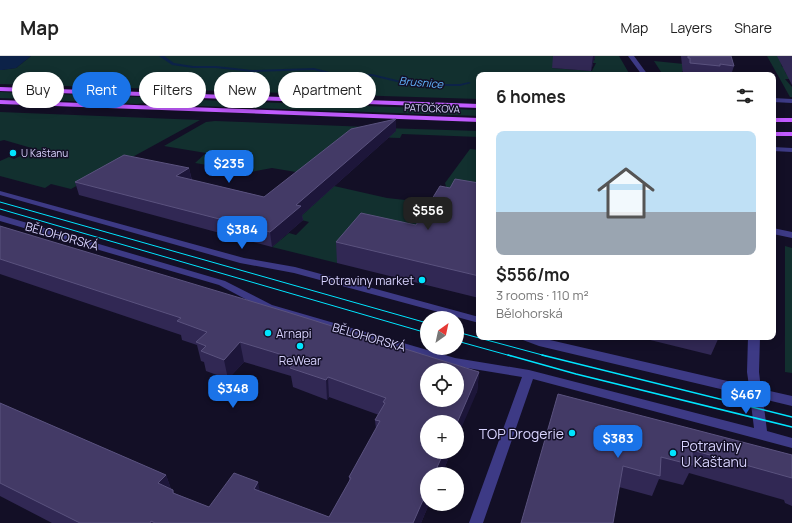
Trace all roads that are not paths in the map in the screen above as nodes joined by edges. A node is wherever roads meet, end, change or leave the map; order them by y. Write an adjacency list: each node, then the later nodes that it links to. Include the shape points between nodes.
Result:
1 (631, 56): 2 (street)
2 (643, 72)
3 (0, 89): 4 (main road, PATOČKOVA)
4 (139, 93)
5 (206, 96): 9 (main road, PATOČKOVA)
6 (776, 100): 7 (street)
7 (792, 101)
8 (0, 102): 10 (main road, PATOČKOVA)
9 (476, 106)
10 (139, 108)
11 (148, 108): 12 (main road, PATOČKOVA)
12 (476, 120)
13 (776, 120): 14 (main road)
14 (792, 120)
15 (776, 134): 16 (main road)
16 (792, 134)
17 (776, 149): 18 (street)
18 (792, 150)
19 (0, 193): 23 (street, BĚLOHORSKÁ, via 243,261 295,270)
20 (0, 218): 26 (street, BĚLOHORSKÁ, via 222,283 272,308 455,362)
21 (776, 232): 22 (street)
22 (792, 235)
23 (476, 319)
24 (534, 340): 27 (street)
25 (754, 340): 27 (street, via 753,372)
26 (529, 374): 29 (street, BĚLOHORSKÁ); 31 (street)
27 (756, 393): 28 (street); 29 (street)
28 (792, 401)
29 (761, 435): 30 (street, BĚLOHORSKÁ)
30 (792, 442)
31 (476, 523)

